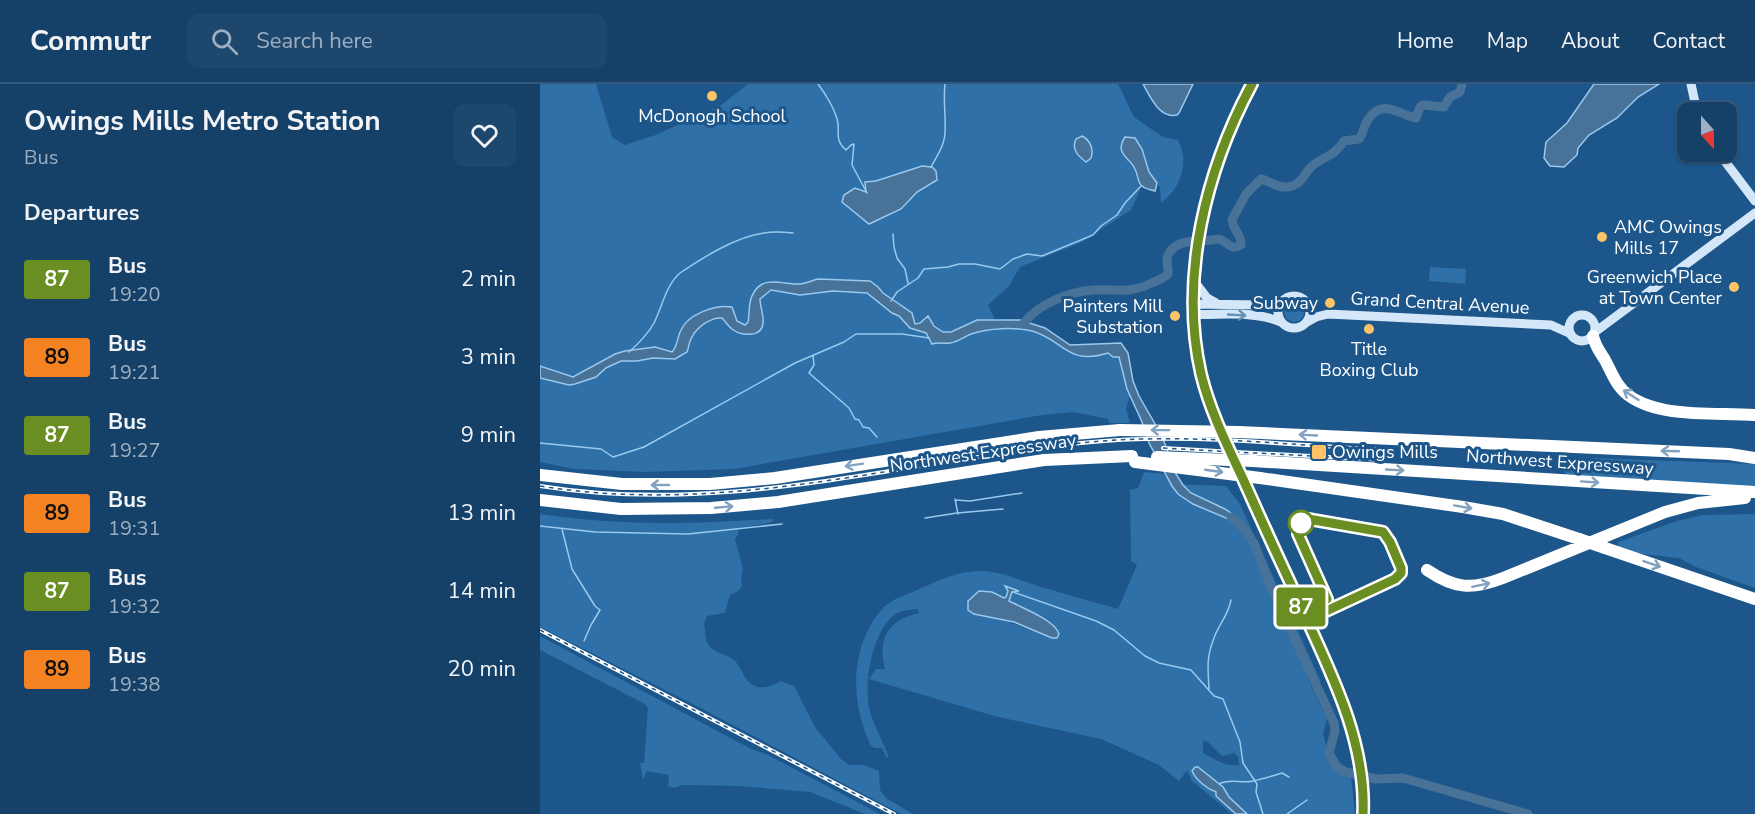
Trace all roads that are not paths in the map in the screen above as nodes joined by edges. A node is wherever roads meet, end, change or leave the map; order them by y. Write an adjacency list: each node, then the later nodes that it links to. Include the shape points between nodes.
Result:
1 (1252, 84): 7 (street, via 1218,163 1201,230)
2 (1691, 84): 3 (street)
3 (1695, 102)
4 (1726, 162): 5 (street)
5 (1755, 201)
6 (1755, 213): 14 (street, Grand Central Avenue)
7 (1194, 280): 10 (street); 11 (street, via 1207,298)
8 (1281, 302): 9 (street, Grand Central Avenue, via 1297,296); 11 (street, Grand Central Avenue); 17 (street)
9 (1308, 303): 12 (street, Grand Central Avenue); 18 (street, via 1311,312)
10 (1192, 304): 11 (street, Grand Central Avenue); 13 (street)
11 (1218, 304)
12 (1328, 314): 18 (street, Grand Central Avenue); 19 (street, Grand Central Avenue)
13 (1192, 315): 17 (street, Grand Central Avenue, one-way to 17, via 1263,316); 33 (street, via 1202,375 1216,419 1336,685 1352,730 1360,764)
14 (1617, 315): 15 (street, Grand Central Avenue); 21 (street, Grand Central Avenue)
15 (1591, 318): 16 (street, Grand Central Avenue, via 1580,315); 21 (street)
16 (1573, 319): 19 (street, Grand Central Avenue); 20 (street)
17 (1281, 322): 18 (street, Grand Central Avenue, via 1292,328)
18 (1307, 322)
19 (1551, 326): 20 (street, Grand Central Avenue)
20 (1571, 334): 21 (street, Grand Central Avenue, via 1583,341)
21 (1594, 334): 22 (highway, one-way to 21, via 1672,411 1628,395 1611,376 1595,345)
22 (1755, 415)
23 (1755, 456): 25 (highway, Northwest Expressway, one-way to 25, bridge, via 1120,430 1039,437 740,482 650,485)
24 (1133, 459): 26 (highway, Northwest Expressway, one-way to 26, bridge, via 1253,461); 28 (highway, Northwest Expressway, one-way to 24, via 621,509 711,508 778,502 1044,460); 30 (highway, one-way to 30, bridge, via 1503,514)
25 (540, 476)
26 (1755, 492)
27 (1755, 498): 29 (highway, one-way to 27, via 1457,586 1480,586 1665,512 1716,500)
28 (540, 500)
29 (1427, 570)
30 (1698, 580): 31 (highway); 32 (highway)
31 (1755, 599)
32 (1755, 604)
33 (1364, 814)

